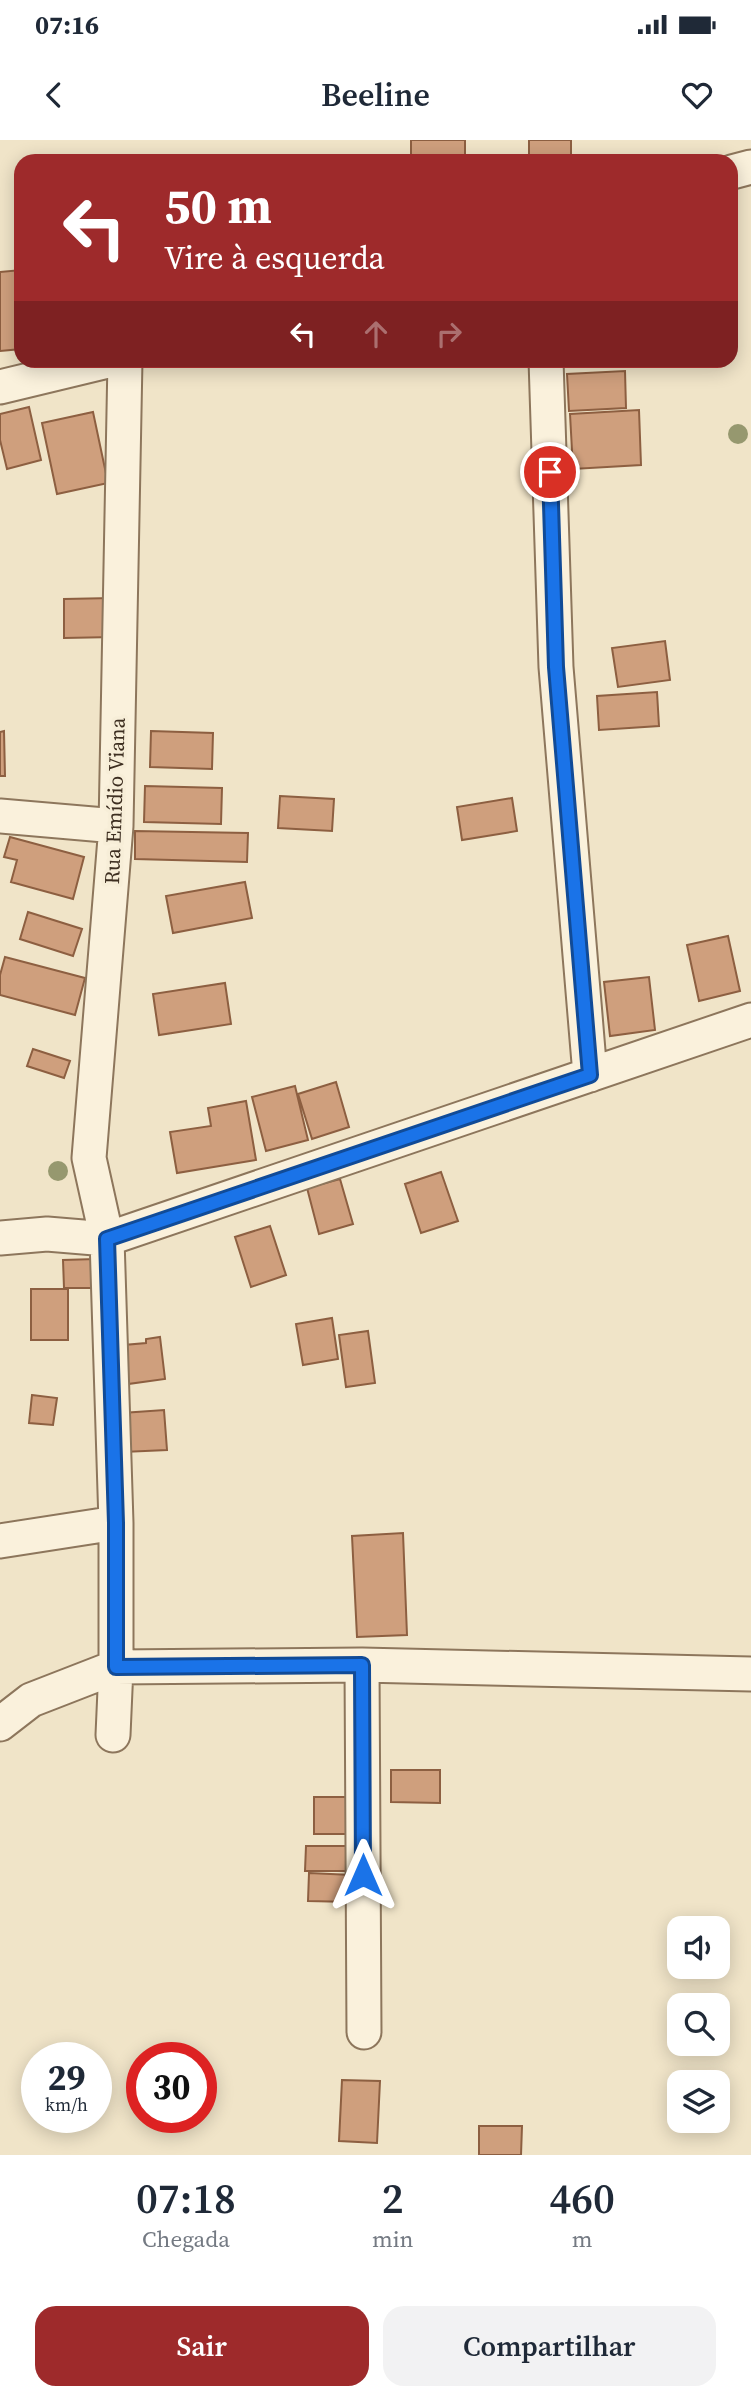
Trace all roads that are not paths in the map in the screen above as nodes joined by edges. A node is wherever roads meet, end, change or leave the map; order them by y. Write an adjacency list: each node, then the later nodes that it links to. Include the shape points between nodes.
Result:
1 (79, 368): 4 (street)
2 (125, 368): 6 (street, Rua Emídio Viana)
3 (546, 368): 8 (street, via 556,667)
4 (0, 387)
5 (0, 816): 6 (street)
6 (116, 826): 12 (street, Rua Emídio Viana, via 89,1158)
7 (751, 1020): 8 (street)
8 (590, 1075): 12 (street)
9 (0, 1214): 10 (street)
10 (47, 1234): 11 (street); 12 (street)
11 (0, 1238)
12 (107, 1239): 13 (street, Rua Emídio Viana)
13 (116, 1523): 14 (street); 16 (street, Rua Emídio Viana)
14 (0, 1541)
15 (362, 1665): 16 (street); 17 (street); 20 (street)
16 (116, 1667): 18 (street, via 31,1700); 19 (street, Rua Emídio Viana)
17 (751, 1674)
18 (0, 1724)
19 (113, 1735)
20 (364, 2032)

